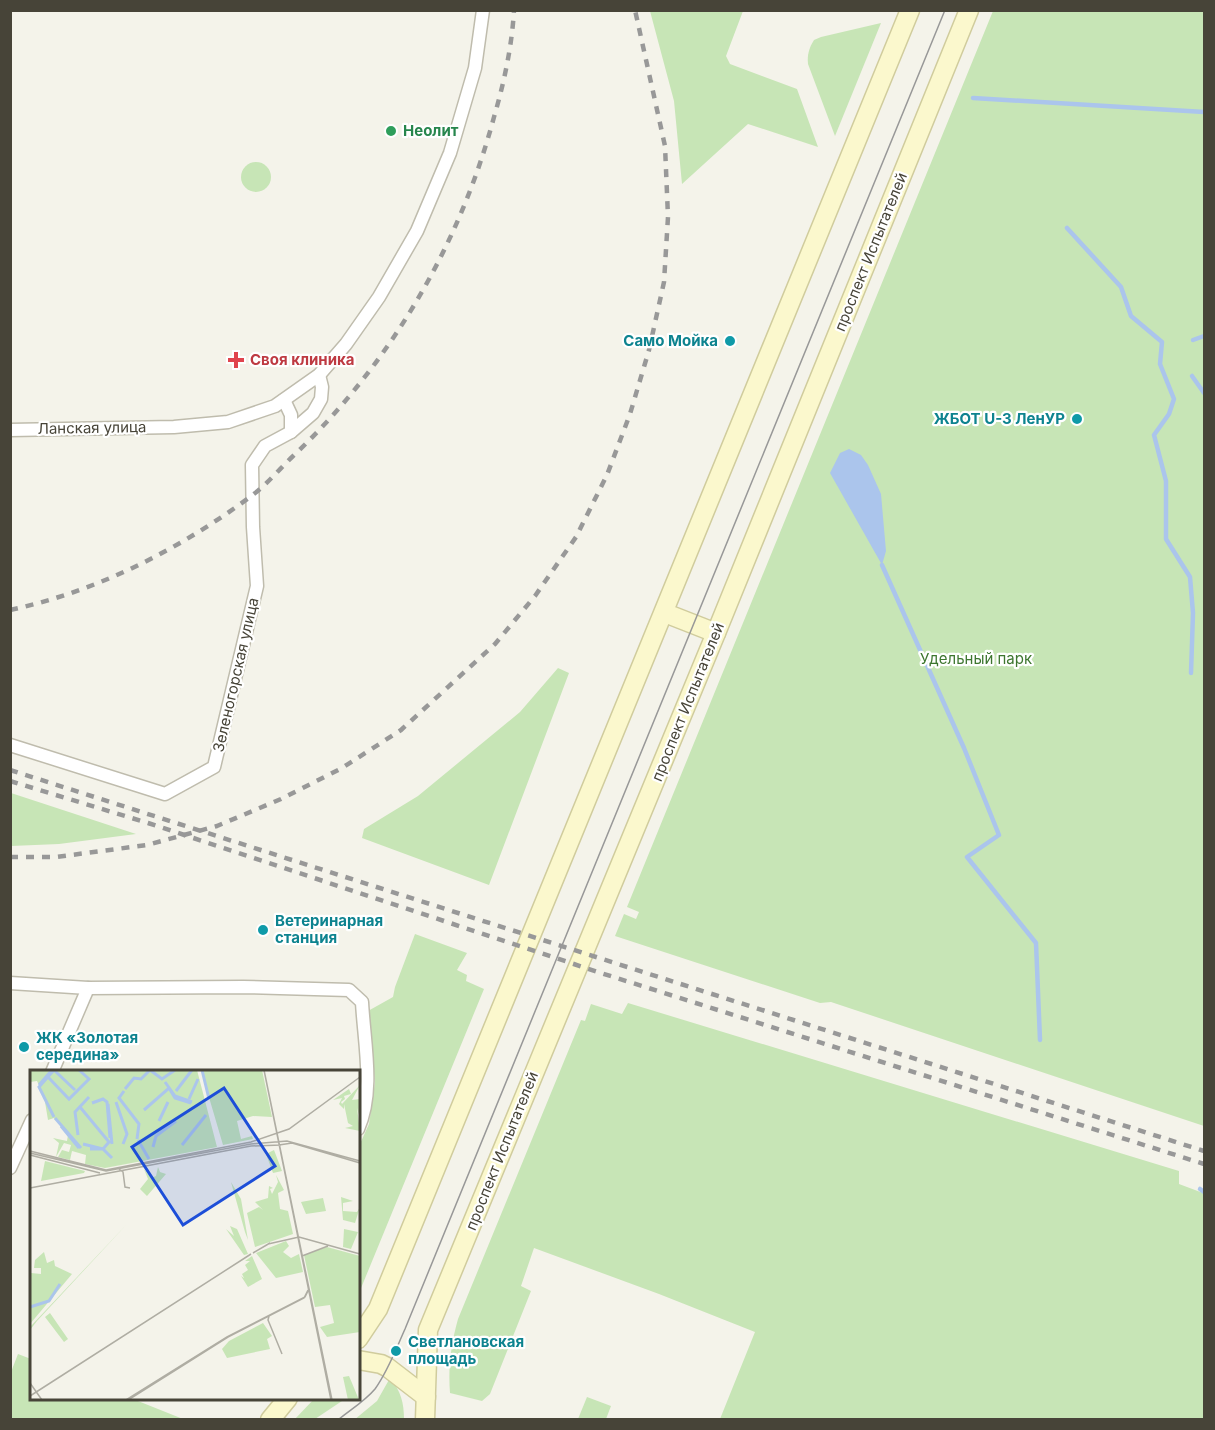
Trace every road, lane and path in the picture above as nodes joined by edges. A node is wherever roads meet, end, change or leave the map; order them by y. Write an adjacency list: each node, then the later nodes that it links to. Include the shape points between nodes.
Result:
1 (483, 10): 4 (street, Ланская улица, via 475,68 450,153 417,231 379,297)
2 (910, 10): 8 (main road)
3 (969, 10): 9 (main road, проспект Испытателей)
4 (319, 375): 5 (street, Ланская улица); 7 (street, Зеленогорская улица, via 321,399 313,413)
5 (284, 400): 6 (street, Ланская улица, via 228,422 174,427); 7 (street, via 291,415)
6 (10, 430)
7 (291, 432): 10 (street, Зеленогорская улица, via 265,446 252,465 257,586 214,767 165,794)
8 (664, 613): 9 (main road); 17 (main road, via 382,1298)
9 (716, 633): 19 (main road, проспект Испытателей, via 428,1330)
10 (10, 745)
11 (10, 983): 12 (street)
12 (88, 988): 13 (street); 15 (street, via 349,990 362,1002 367,1084)
13 (52, 1070)
14 (30, 1124): 16 (street)
15 (360, 1125)
16 (10, 1168)
17 (360, 1336)
18 (360, 1360): 19 (main road, via 381,1364)
19 (426, 1397): 22 (main road)
20 (286, 1400): 21 (main road)
21 (270, 1419)
22 (425, 1419)

